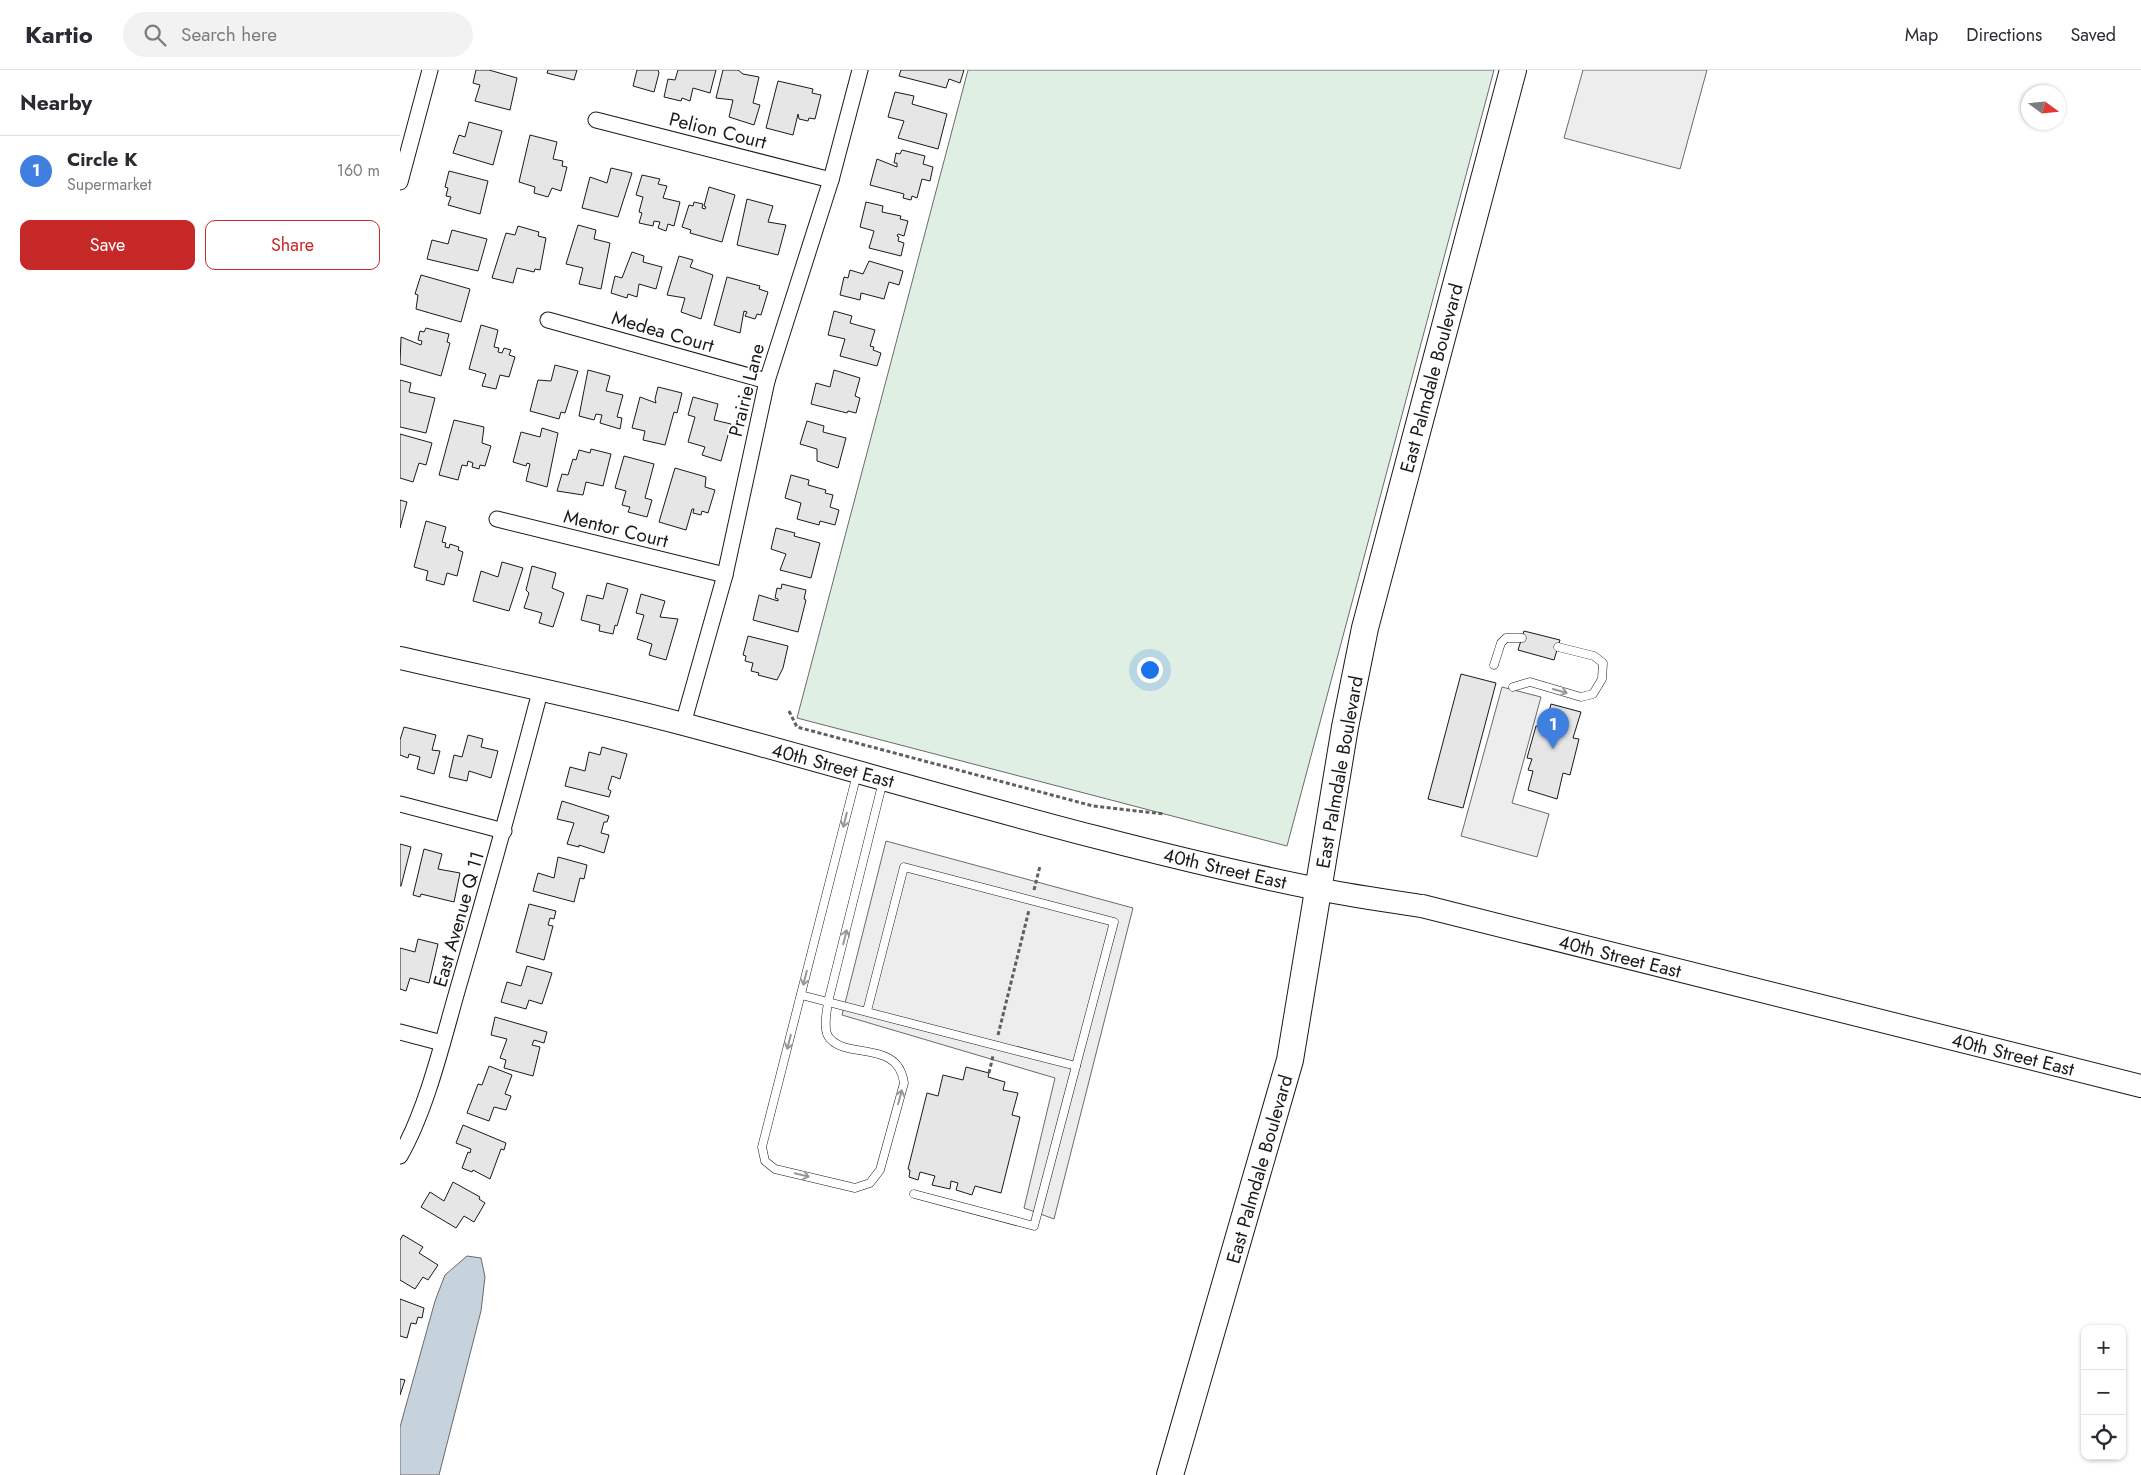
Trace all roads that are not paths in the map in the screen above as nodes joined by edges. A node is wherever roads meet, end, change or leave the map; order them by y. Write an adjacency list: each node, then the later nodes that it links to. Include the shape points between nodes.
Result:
1 (430, 70): 6 (street)
2 (860, 70): 5 (street, Prairie Lane)
3 (1513, 70): 22 (highway, East Palmdale Boulevard, via 1365,628 1345,727)
4 (596, 120): 5 (street, Pelion Court)
5 (831, 180): 8 (street, Prairie Lane)
6 (400, 182)
7 (548, 320): 8 (street, Medea Court)
8 (767, 381): 10 (street, Prairie Lane)
9 (497, 519): 10 (street, Mentor Court)
10 (725, 575): 17 (street, Prairie Lane)
11 (1522, 638): 14 (lane, via 1506,638 1501,643)
12 (1558, 647): 15 (lane, one-way to 12, via 1530,682 1581,697 1593,694 1602,679 1603,663 1594,656)
13 (400, 658): 16 (main road, 40th Street East)
14 (1494, 665)
15 (1513, 687)
16 (541, 688): 17 (main road, 40th Street East); 21 (street, East Avenue Q 11)
17 (683, 724): 18 (main road, 40th Street East)
18 (858, 773): 19 (main road, 40th Street East); 23 (lane, one-way to 23)
19 (884, 779): 22 (main road, 40th Street East, via 1182,859); 24 (lane, one-way to 19)
20 (400, 804): 21 (street)
21 (504, 831): 27 (street, East Avenue Q 11)
22 (1319, 890): 29 (main road, 40th Street East, via 1422,906); 32 (highway, East Palmdale Boulevard, via 1290,1060)
23 (801, 995): 24 (lane); 24 (lane, one-way to 24, via 762,1147 765,1161 775,1169 855,1188 870,1183 880,1170 904,1083 902,1069 892,1059 835,1043 825,1024)
24 (828, 1002): 25 (lane)
25 (867, 1011): 28 (lane); 28 (lane, via 904,867 1031,900 1114,922)
26 (400, 1032): 27 (street)
27 (442, 1043): 30 (street, East Avenue Q 11, via 411,1137)
28 (1076, 1066): 31 (lane, via 1034,1226)
29 (2141, 1086)
30 (400, 1156)
31 (914, 1194)
32 (1170, 1475)

